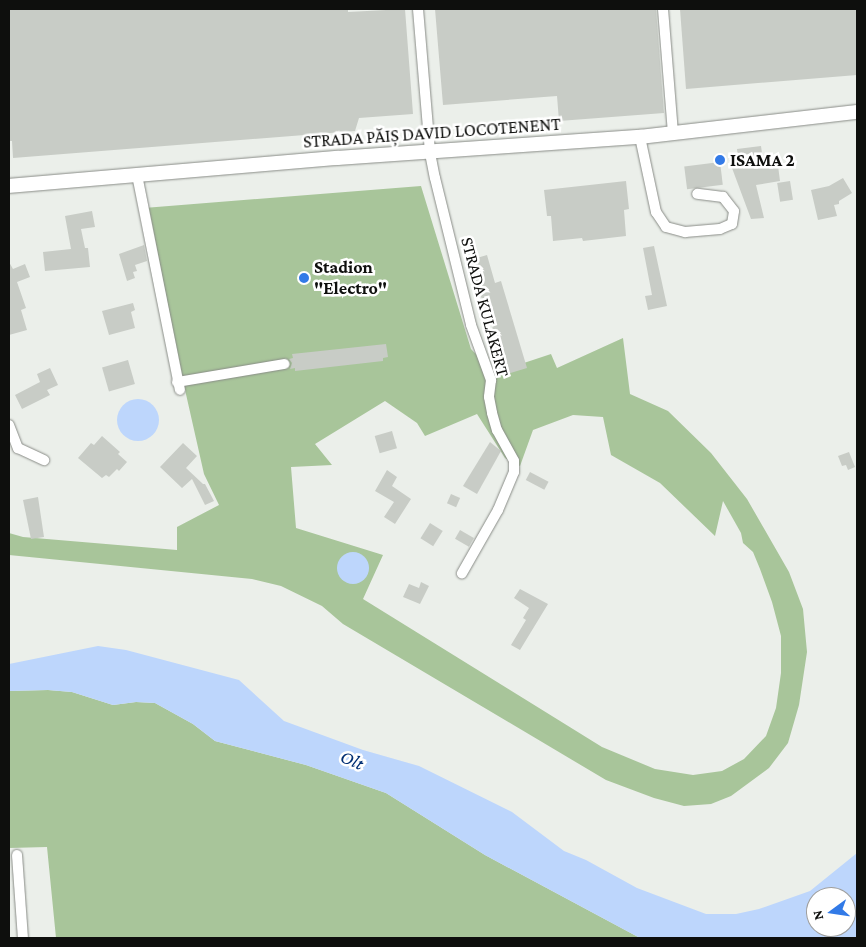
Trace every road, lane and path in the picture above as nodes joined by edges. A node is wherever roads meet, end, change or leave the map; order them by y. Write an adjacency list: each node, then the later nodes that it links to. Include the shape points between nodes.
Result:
1 (418, 9): 6 (street, STRADA KULAKERT)
2 (663, 9): 4 (street)
3 (857, 112): 4 (main road, STRADA PĂIȘ DAVID LOCOTENENT)
4 (673, 134): 5 (main road, STRADA PĂIȘ DAVID LOCOTENENT)
5 (640, 137): 6 (main road, STRADA PĂIȘ DAVID LOCOTENENT); 9 (street, via 656,212 666,227 685,232 720,229 732,224 734,211 723,197)
6 (430, 152): 7 (main road, STRADA PĂIȘ DAVID LOCOTENENT); 13 (street, STRADA KULAKERT, via 471,325 491,380 492,414 514,461 514,472 498,510)
7 (137, 175): 8 (main road, STRADA PĂIȘ DAVID LOCOTENENT); 10 (street, via 178,386)
8 (9, 186)
9 (697, 194)
10 (285, 364)
11 (9, 425): 12 (street, via 18,448)
12 (44, 460)
13 (462, 573)
14 (17, 855): 15 (street)
15 (23, 938)

